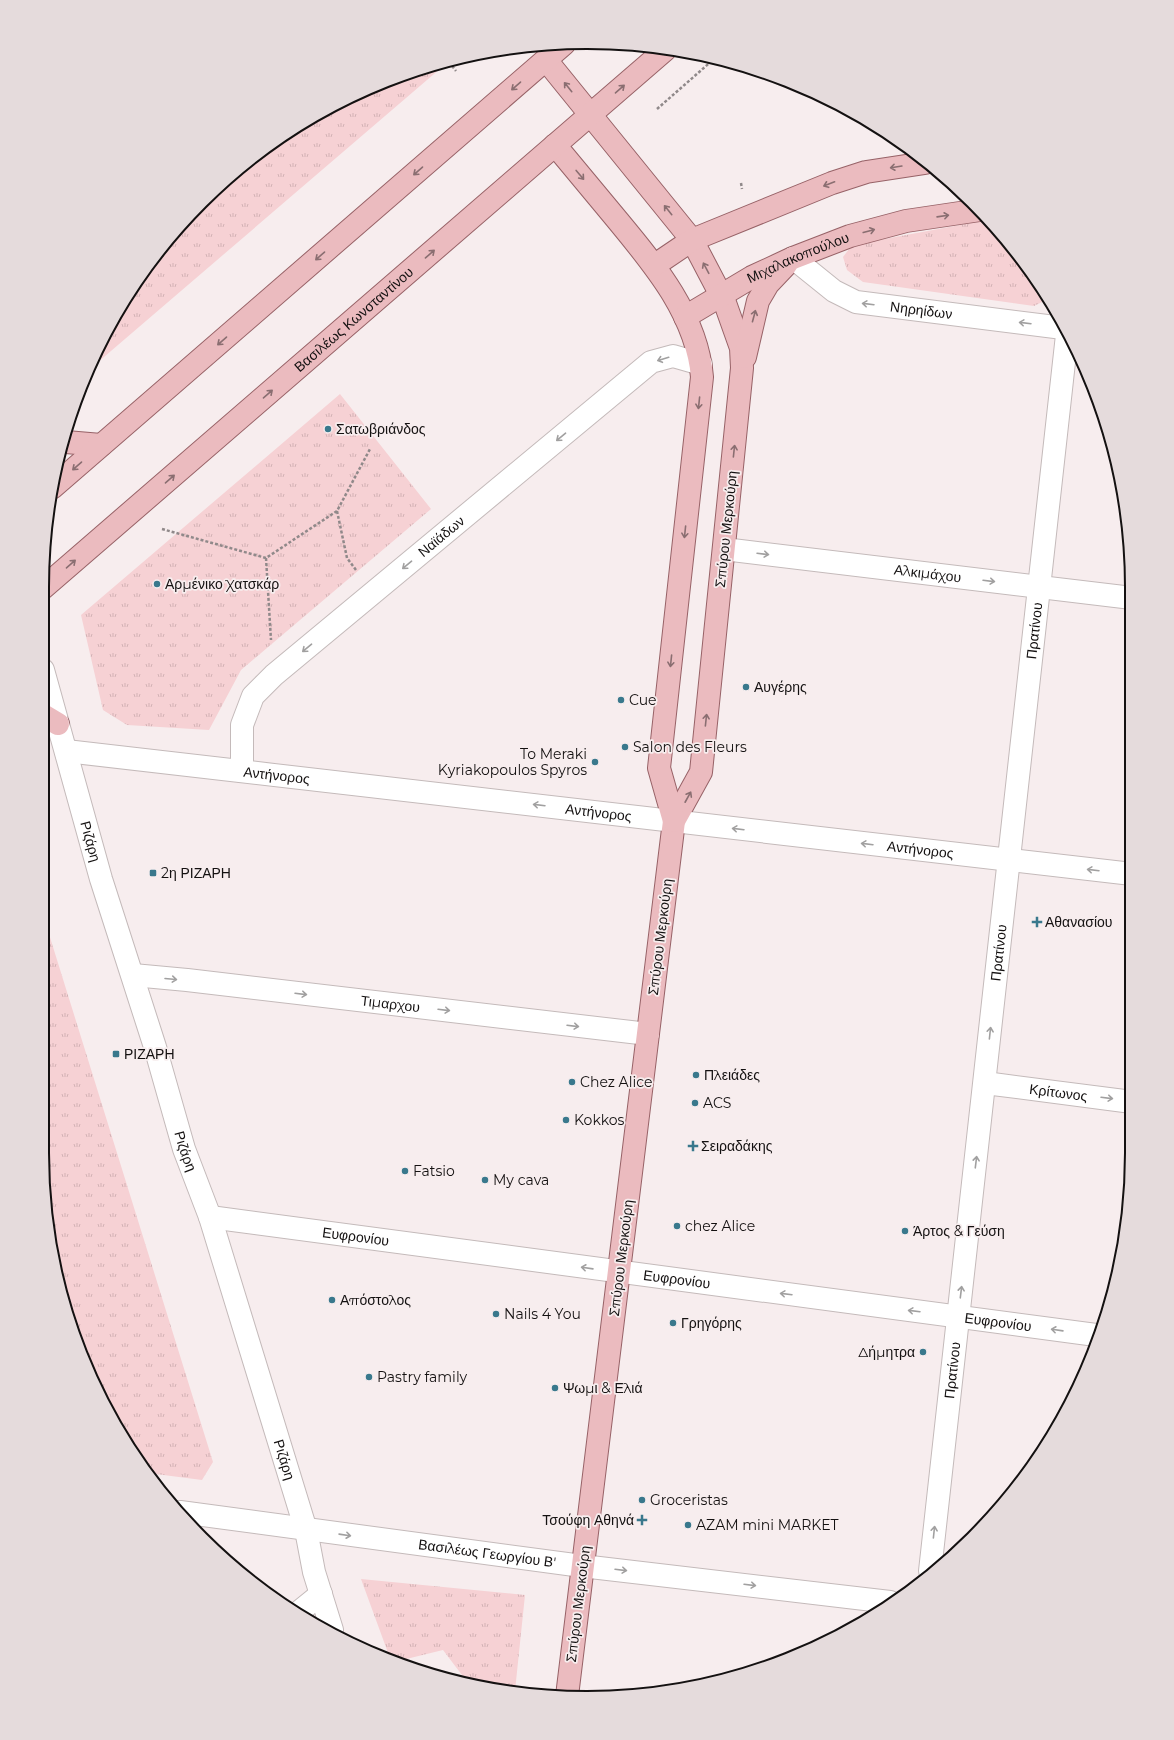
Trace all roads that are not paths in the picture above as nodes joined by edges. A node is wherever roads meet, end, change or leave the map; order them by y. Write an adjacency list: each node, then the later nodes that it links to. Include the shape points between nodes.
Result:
1 (557, 50): 3 (main road)
2 (660, 54): 4 (main road, Βασιλέως Κωνσταντίνου, one-way to 2)
3 (546, 60): 4 (main road, one-way to 3); 18 (main road, one-way to 18)
4 (591, 115): 5 (main road, Βασιλέως Κωνσταντίνου); 8 (main road, one-way to 4)
5 (556, 145): 10 (main road, one-way to 10); 21 (main road, Βασιλέως Κωνσταντίνου, one-way to 5)
6 (920, 164): 8 (main road, one-way to 8, via 866,172 832,183)
7 (971, 211): 9 (main road, Μιχαλακοπούλου, one-way to 7, via 850,236 906,221)
8 (692, 240): 10 (main road); 11 (main road, Σπύρου Μερκούρη, one-way to 8)
9 (793, 258): 11 (main road, Μιχαλακοπούλου); 13 (street, Νηρηίδων, one-way to 9, via 856,302 834,291); 16 (main road, one-way to 9, via 758,301 768,284)
10 (655, 265): 12 (main road)
11 (721, 295): 12 (main road, Μιχαλακοπούλου); 16 (main road, Σπύρου Μερκούρη, via 738,335)
12 (685, 317): 15 (main road, Σπύρου Μερκούρη)
13 (1058, 327)
14 (1067, 344): 22 (street, Πρατίνου)
15 (701, 364): 26 (street, Ναϊάδων, one-way to 26, via 674,356 651,362 274,675 253,696 242,725); 27 (main road, Σπύρου Μερκούρη, one-way to 27, via 702,377 659,768)
16 (742, 368): 20 (main road, Σπύρου Μερκούρη, one-way to 16)
17 (69, 442): 18 (main road)
18 (102, 445): 19 (main road, one-way to 19)
19 (59, 482)
20 (724, 549): 22 (street, Αλκιμάχου, one-way to 22); 27 (main road, Σπύρου Μερκούρη, one-way to 20, via 701,772)
21 (49, 583)
22 (1040, 587): 23 (street, Αλκιμάχου); 28 (street, Πρατίνου)
23 (1125, 597)
24 (50, 720): 25 (street, Ριζάρη)
25 (66, 751): 26 (street, Αντήνορος); 30 (street, Ριζάρη, via 101,879)
26 (242, 771): 27 (street, Αντήνορος, one-way to 26)
27 (674, 821): 28 (street, Αντήνορος, one-way to 27); 31 (main road, Σπύρου Μερκούρη)
28 (1009, 860): 29 (street, Αντήνορος, one-way to 28); 32 (street, Πρατίνου, one-way to 28)
29 (1125, 873)
30 (133, 975): 31 (street, Τιμαρχου, one-way to 31); 34 (street, Ριζάρη, via 184,1149)
31 (648, 1034): 35 (main road, Σπύρου Μερκούρη)
32 (985, 1083): 33 (street, Κρίτωνος, one-way to 33); 36 (street, Πρατίνου, one-way to 32)
33 (1125, 1101)
34 (210, 1217): 35 (street, Ευφρονίου, one-way to 34); 39 (street, Ριζάρη)
35 (619, 1272): 36 (street, Ευφρονίου, one-way to 35); 40 (main road, Σπύρου Μερκούρη)
36 (958, 1316): 37 (street, Ευφρονίου, one-way to 36); 41 (street, Πρατίνου, one-way to 36)
37 (1093, 1335)
38 (188, 1513): 39 (street, Βασιλέως Γεωργίου Β')
39 (306, 1530): 40 (street, Βασιλέως Γεωργίου Β', one-way to 40); 42 (street, Ριζάρη)
40 (582, 1566): 43 (street, Βασιλέως Γεωργίου Β', one-way to 43); 46 (main road, Σπύρου Μερκούρη)
41 (930, 1567)
42 (321, 1594): 44 (street); 45 (street, Ριζάρη)
43 (884, 1601)
44 (302, 1609)
45 (331, 1626)
46 (568, 1690)

